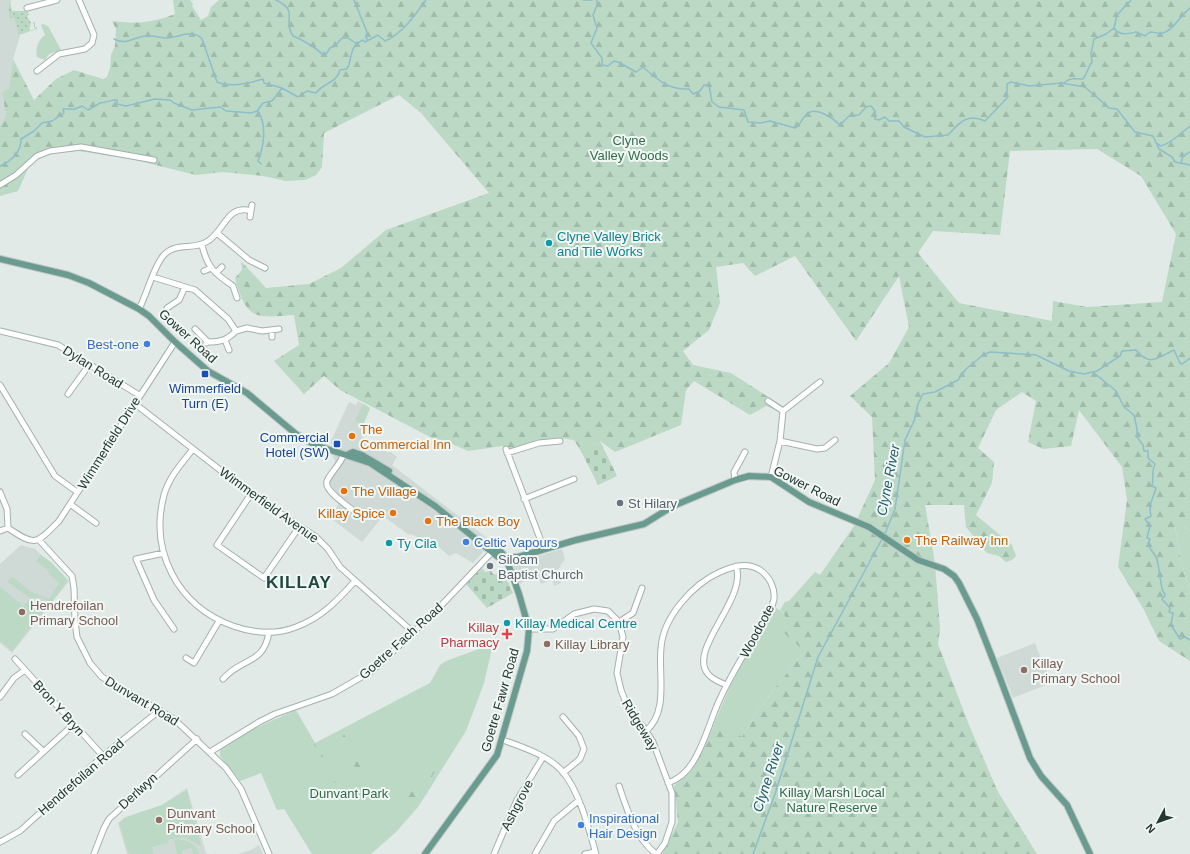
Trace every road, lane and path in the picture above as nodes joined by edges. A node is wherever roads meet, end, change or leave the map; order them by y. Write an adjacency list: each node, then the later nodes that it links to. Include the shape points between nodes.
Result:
1 (57, 0): 3 (street)
2 (80, 0): 5 (street, via 94,35 92,43 85,49 59,54)
3 (37, 2): 4 (street)
4 (27, 8)
5 (37, 71)
6 (154, 160): 7 (street, via 81,147 50,151 37,156)
7 (0, 185)
8 (252, 205): 9 (street)
9 (251, 211): 10 (street); 11 (street, via 236,210)
10 (250, 217)
11 (217, 234): 12 (street); 16 (street, via 249,260)
12 (202, 245): 15 (street, via 206,262); 19 (street, via 180,246 170,250 163,255)
13 (0, 259): 23 (main road, Gower Road, via 75,278)
14 (222, 267): 18 (street)
15 (211, 268): 17 (street); 18 (street)
16 (265, 268)
17 (204, 271)
18 (216, 273): 21 (street, via 233,286)
19 (153, 276): 20 (street); 23 (street)
20 (185, 287): 22 (street, via 179,300); 27 (street, via 195,290 228,319)
21 (237, 298)
22 (166, 308)
23 (139, 309): 32 (main road, Gower Road)
24 (195, 329): 31 (street, via 207,342)
25 (280, 329): 26 (street)
26 (272, 330): 27 (street, via 247,328); 29 (street)
27 (236, 331): 31 (street)
28 (1, 332): 30 (street); 34 (street, Dylan Road, via 58,345)
29 (272, 337)
30 (0, 338)
31 (225, 340): 33 (street)
32 (175, 342): 38 (street, Wimmerfield Drive); 46 (main road, Gower Road, via 208,371 259,401 296,434 315,445)
33 (229, 350)
34 (90, 365): 37 (street); 38 (street, Dylan Road)
35 (820, 382): 41 (street)
36 (0, 385): 52 (street, via 55,476)
37 (68, 394)
38 (139, 395): 40 (street, Wimmerfield Drive)
39 (768, 401): 41 (street)
40 (134, 403): 45 (street, Wimmerfield Avenue); 52 (street, Wimmerfield Drive)
41 (783, 411): 44 (street)
42 (836, 440): 44 (street, via 824,448 817,449)
43 (560, 441): 54 (street, via 507,451)
44 (780, 442): 48 (street)
45 (193, 449): 53 (street, Wimmerfield Avenue); 65 (street, via 171,478 164,494 159,522)
46 (346, 455): 56 (street, via 327,480 327,484 330,492); 60 (main road, Gower Road, via 353,452 378,463)
47 (744, 456): 50 (street, via 734,472)
48 (772, 477): 50 (main road, Gower Road, via 749,476); 102 (main road, Gower Road, via 809,502 869,527 904,552 918,560 944,568 954,576 997,670 1030,758 1041,776 1066,805)
49 (574, 479): 54 (street)
50 (735, 480): 63 (main road, Gower Road, via 673,506 644,524)
51 (0, 492): 59 (street, via 7,509)
52 (78, 492): 55 (street, Wimmerfield Drive)
53 (251, 494): 58 (street, Wimmerfield Avenue); 58 (street, via 217,544 255,572 264,578)
54 (524, 499): 63 (street)
55 (70, 504): 57 (street); 62 (street, Wimmerfield Drive, via 59,520)
56 (358, 514)
57 (96, 523)
58 (299, 527): 68 (street, Wimmerfield Avenue, via 316,537)
59 (8, 528): 61 (street); 62 (street, via 25,540)
60 (463, 528): 64 (main road, Gower Road); 66 (main road, Gower Road, via 501,552)
61 (0, 531)
62 (39, 540): 82 (street, Dunvant Road, via 72,576 77,637 90,663 102,677)
63 (544, 549): 66 (main road, Gower Road)
64 (492, 552): 66 (main road, Gower Road); 75 (street, Goetre Fach Road)
65 (164, 553): 70 (street, via 175,581 184,594 197,607); 72 (street, via 136,559 154,600)
66 (506, 558): 73 (main road, Goetre Fawr Road)
67 (736, 566): 80 (street, via 739,575 736,588 711,636 704,663 708,675); 80 (street, Woodcote, via 752,566 766,575 773,588 774,600); 85 (street, via 704,581 688,595 670,621 661,646 660,709 657,719)
68 (355, 581): 74 (street, via 320,616 295,628); 75 (street, Wimmerfield Avenue)
69 (642, 588): 71 (street, via 633,613)
70 (218, 621): 74 (street, via 247,631); 76 (street, via 194,663)
71 (619, 622): 73 (street, via 608,611 594,609 574,614 553,628); 85 (street, Ridgeway, via 623,636 617,667 618,680 628,708)
72 (174, 629)
73 (529, 629): 88 (main road, Goetre Fawr Road, via 522,674)
74 (269, 632): 79 (street, via 267,643 258,656 231,669)
75 (414, 632): 90 (street, Goetre Fach Road, via 372,671 346,688 258,722)
76 (186, 658)
77 (15, 659): 78 (street, Bron Y Bryn)
78 (25, 670): 81 (street, via 14,678); 84 (street, Bron Y Bryn)
79 (223, 679)
80 (726, 686): 97 (street, Woodcote, via 699,752 682,775)
81 (0, 696)
82 (160, 710): 87 (street, Dunvant Road); 91 (street, Hendrefoilan Road)
83 (563, 717): 94 (street, via 579,736 584,750 580,759)
84 (74, 724): 89 (street); 91 (street, Bron Y Bryn)
85 (646, 731): 97 (street, Ridgeway, via 653,742)
86 (25, 734): 89 (street)
87 (197, 739): 90 (street, Dunvant Road); 103 (street, Derlwyn, via 109,819)
88 (502, 740): 92 (street); 105 (main road, Goetre Fawr Road, via 494,761)
89 (43, 752): 93 (street)
90 (210, 752): 104 (street, Dunvant Road, via 241,789)
91 (103, 756): 100 (street, Hendrefoilan Road, via 20,831)
92 (544, 758): 94 (street); 106 (street, Ashgrove, via 516,802)
93 (22, 771): 95 (street); 96 (street)
94 (563, 773): 99 (street)
95 (18, 775)
96 (26, 776)
97 (668, 783): 109 (street, Ridgeway, via 673,803 672,822 665,844)
98 (619, 786): 109 (street, via 637,833 647,847)
99 (578, 801): 101 (street); 107 (street, via 554,821)
100 (0, 842)
101 (596, 853): 108 (street)
102 (1088, 853)
103 (94, 854)
104 (269, 854)
105 (425, 854)
106 (494, 854)
107 (535, 854)
108 (585, 854)
109 (657, 854)

